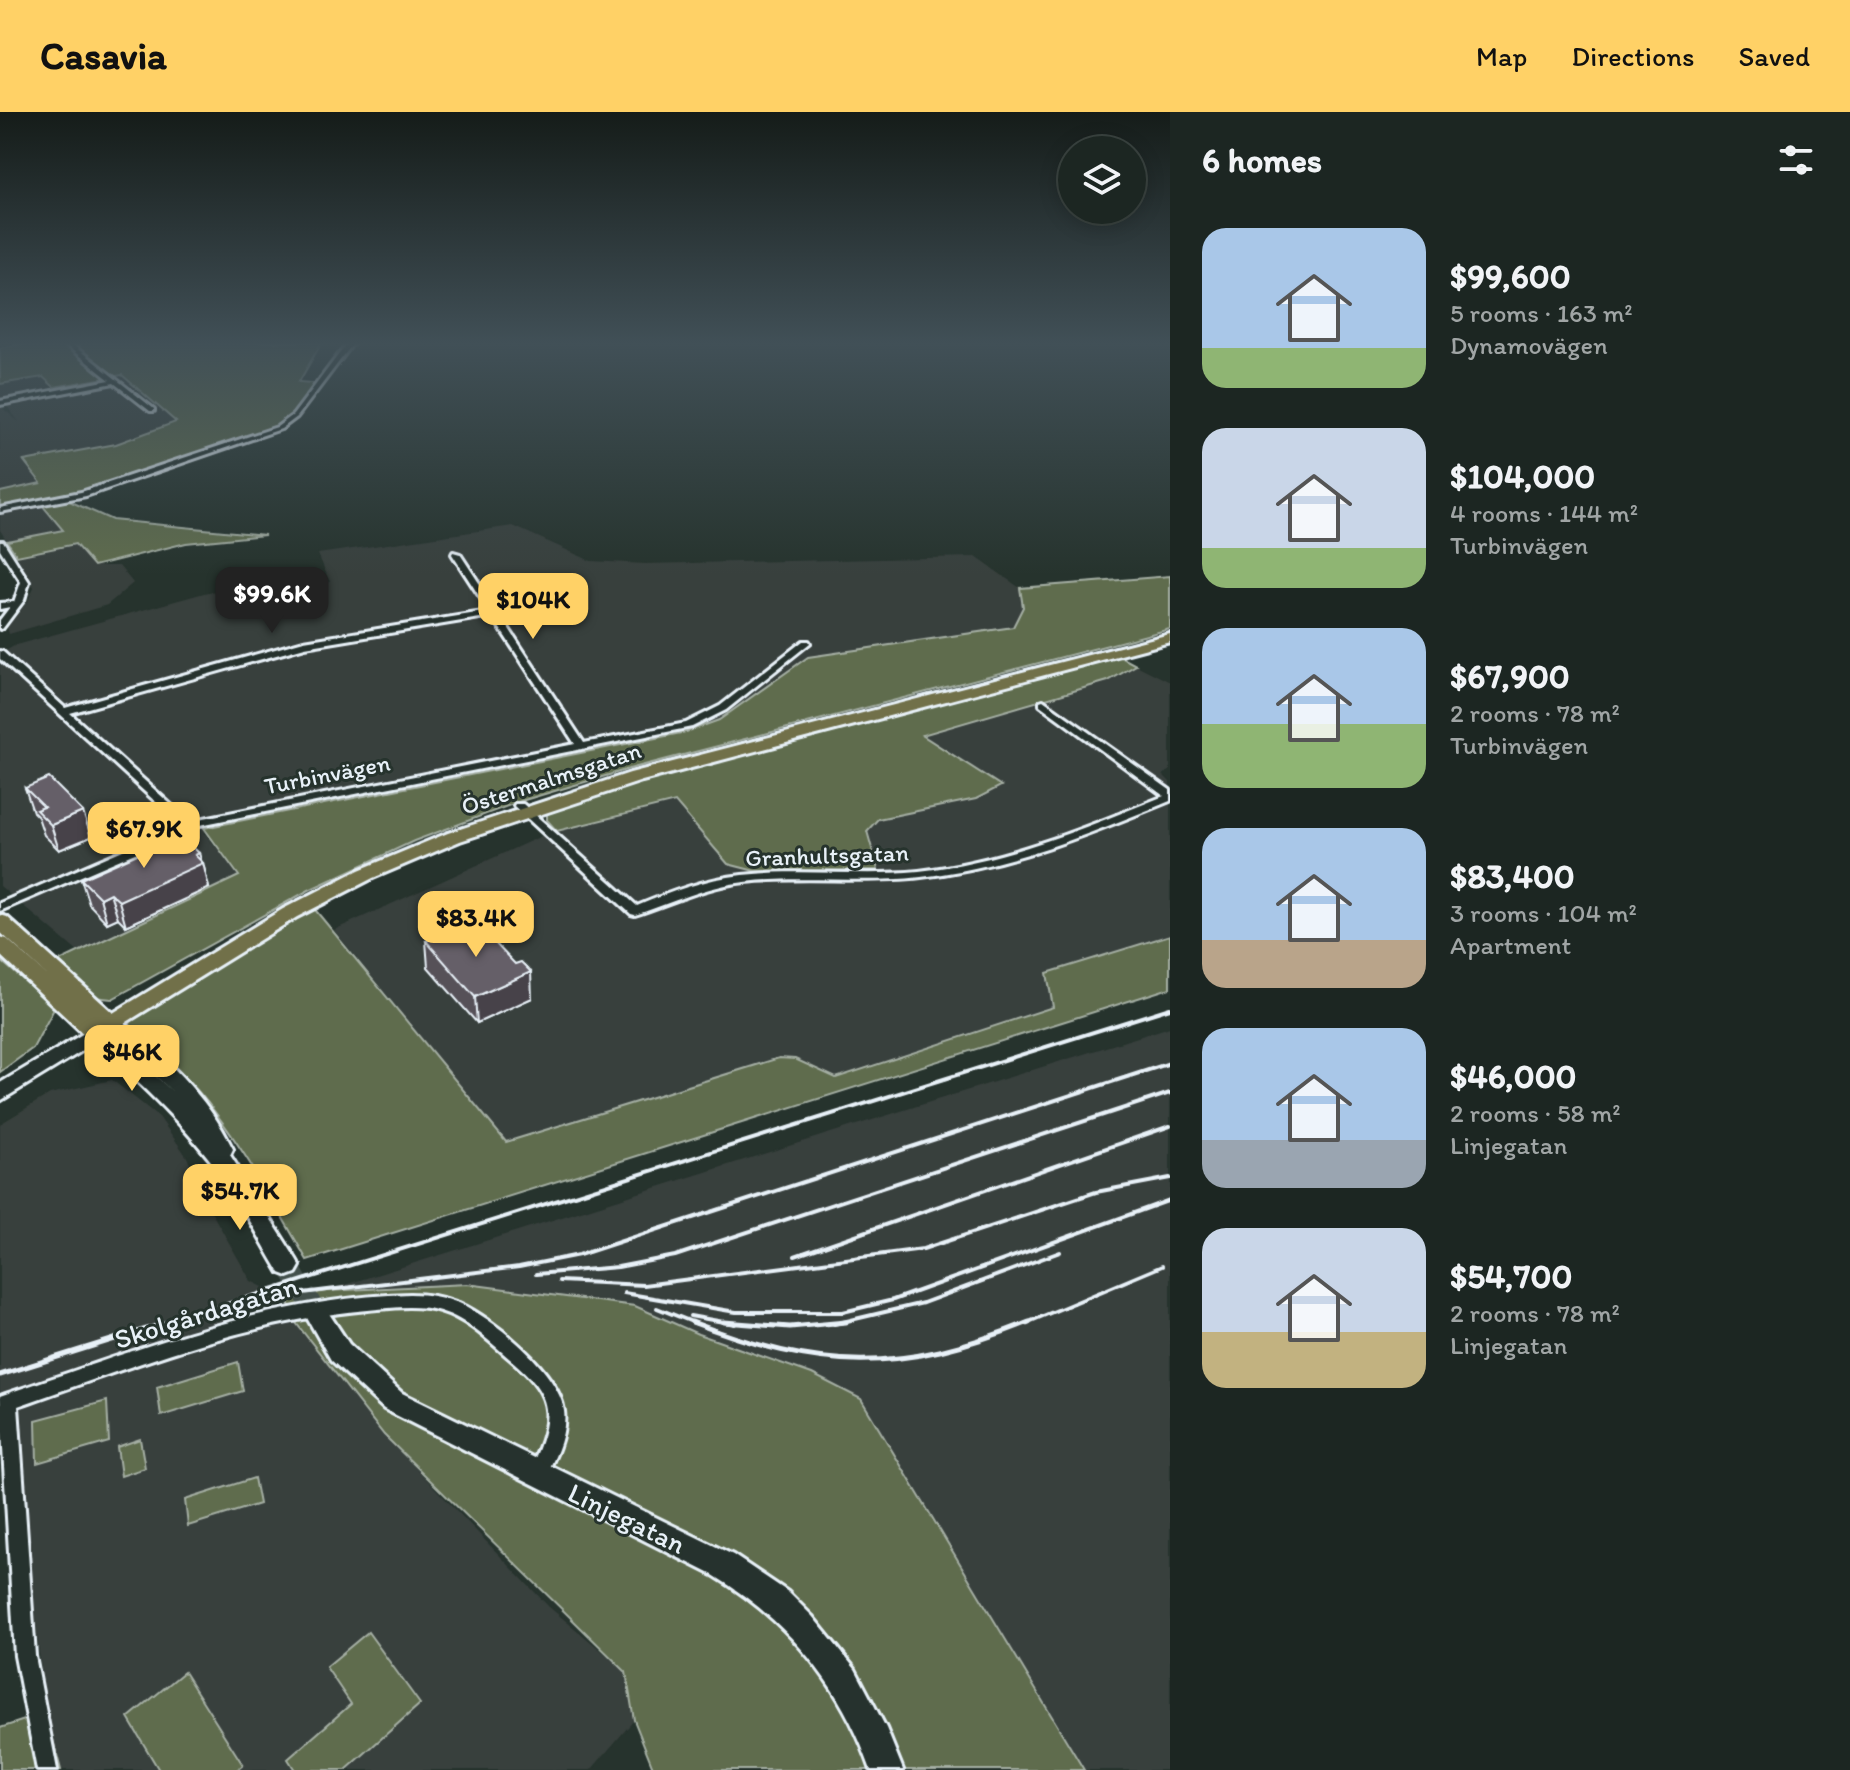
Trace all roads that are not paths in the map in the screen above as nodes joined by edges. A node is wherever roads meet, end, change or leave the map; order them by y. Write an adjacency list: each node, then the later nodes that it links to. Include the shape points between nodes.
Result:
1 (291, 419): 2 (street, via 279,428 83,494)
2 (0, 510)
3 (0, 543): 5 (street, via 24,579)
4 (456, 554): 7 (street)
5 (17, 604): 6 (street); 8 (street)
6 (0, 606)
7 (495, 613): 13 (street, via 304,644); 14 (street)
8 (0, 626)
9 (1170, 636): 16 (main road, Östermalmsgatan, via 631,772)
10 (806, 643): 14 (street, Turbinvägen, via 702,720)
11 (0, 654): 13 (street)
12 (1043, 703): 15 (street, Granhultsgatan)
13 (63, 712): 17 (street)
14 (582, 747): 17 (street, Turbinvägen)
15 (1170, 796): 16 (street, Granhultsgatan, via 1048,846 970,867 900,876 741,878 635,911)
16 (522, 809): 21 (main road, Östermalmsgatan, via 449,832 283,908 217,943)
17 (187, 825): 18 (street, Turbinvägen)
18 (0, 907)
19 (0, 921): 21 (main road)
20 (0, 944): 21 (main road)
21 (99, 1024): 22 (street, Östermalmsgatan); 23 (street, Östermalmsgatan); 24 (street, via 231,1173)
22 (0, 1081)
23 (0, 1093)
24 (288, 1266)
25 (318, 1316): 27 (street, Linjegatan, via 340,1352 393,1401)
26 (5, 1402): 27 (street, Skolgårdagatan, via 267,1317 326,1304 427,1301 466,1315 543,1377 554,1404 556,1430); 28 (street, via 25,1656)
27 (537, 1475): 29 (street, Linjegatan, via 731,1569 769,1593 797,1619 844,1680)
28 (47, 1770)
29 (887, 1770)

